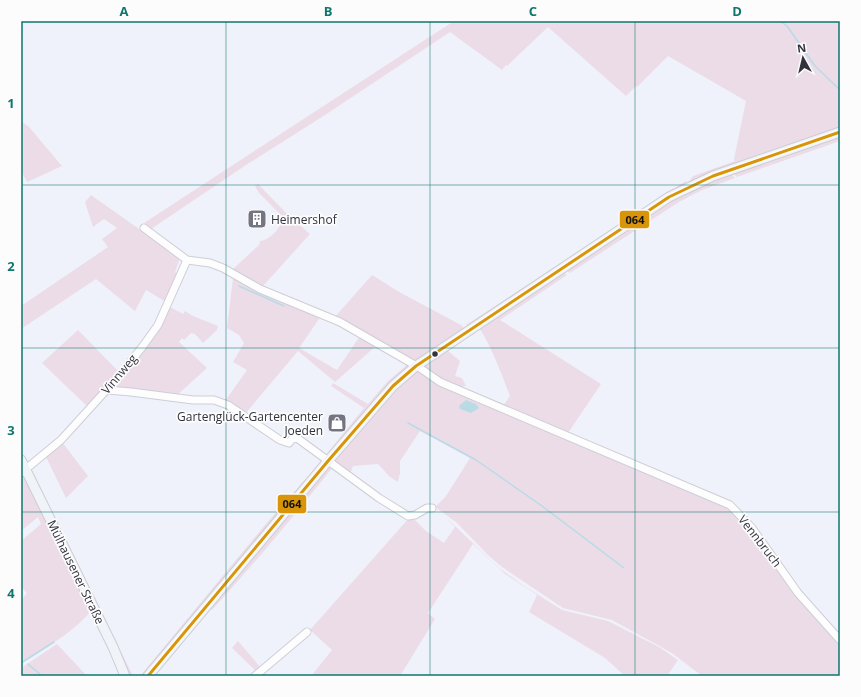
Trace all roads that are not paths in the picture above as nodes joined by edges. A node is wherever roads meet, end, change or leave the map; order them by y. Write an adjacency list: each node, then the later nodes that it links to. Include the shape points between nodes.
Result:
1 (840, 132): 4 (main road, via 713,176 670,198)
2 (144, 228): 3 (street)
3 (188, 260): 4 (street, via 223,268 260,289 340,322); 5 (street, Vinnweg, via 158,325)
4 (416, 366): 7 (main road, via 393,386); 11 (street, Vennbruch, via 440,382 730,505 752,528 798,593)
5 (107, 390): 7 (street, via 223,403 280,440 289,443 297,438); 8 (street, Vinnweg, via 61,440)
6 (21, 460): 8 (main road, Mülhausener Straße)
7 (328, 461): 9 (street, via 408,516); 13 (main road)
8 (23, 471): 12 (main road, Mülhausener Straße)
9 (432, 508)
10 (307, 632): 14 (street)
11 (840, 640)
12 (125, 676)
13 (148, 676)
14 (255, 676)

